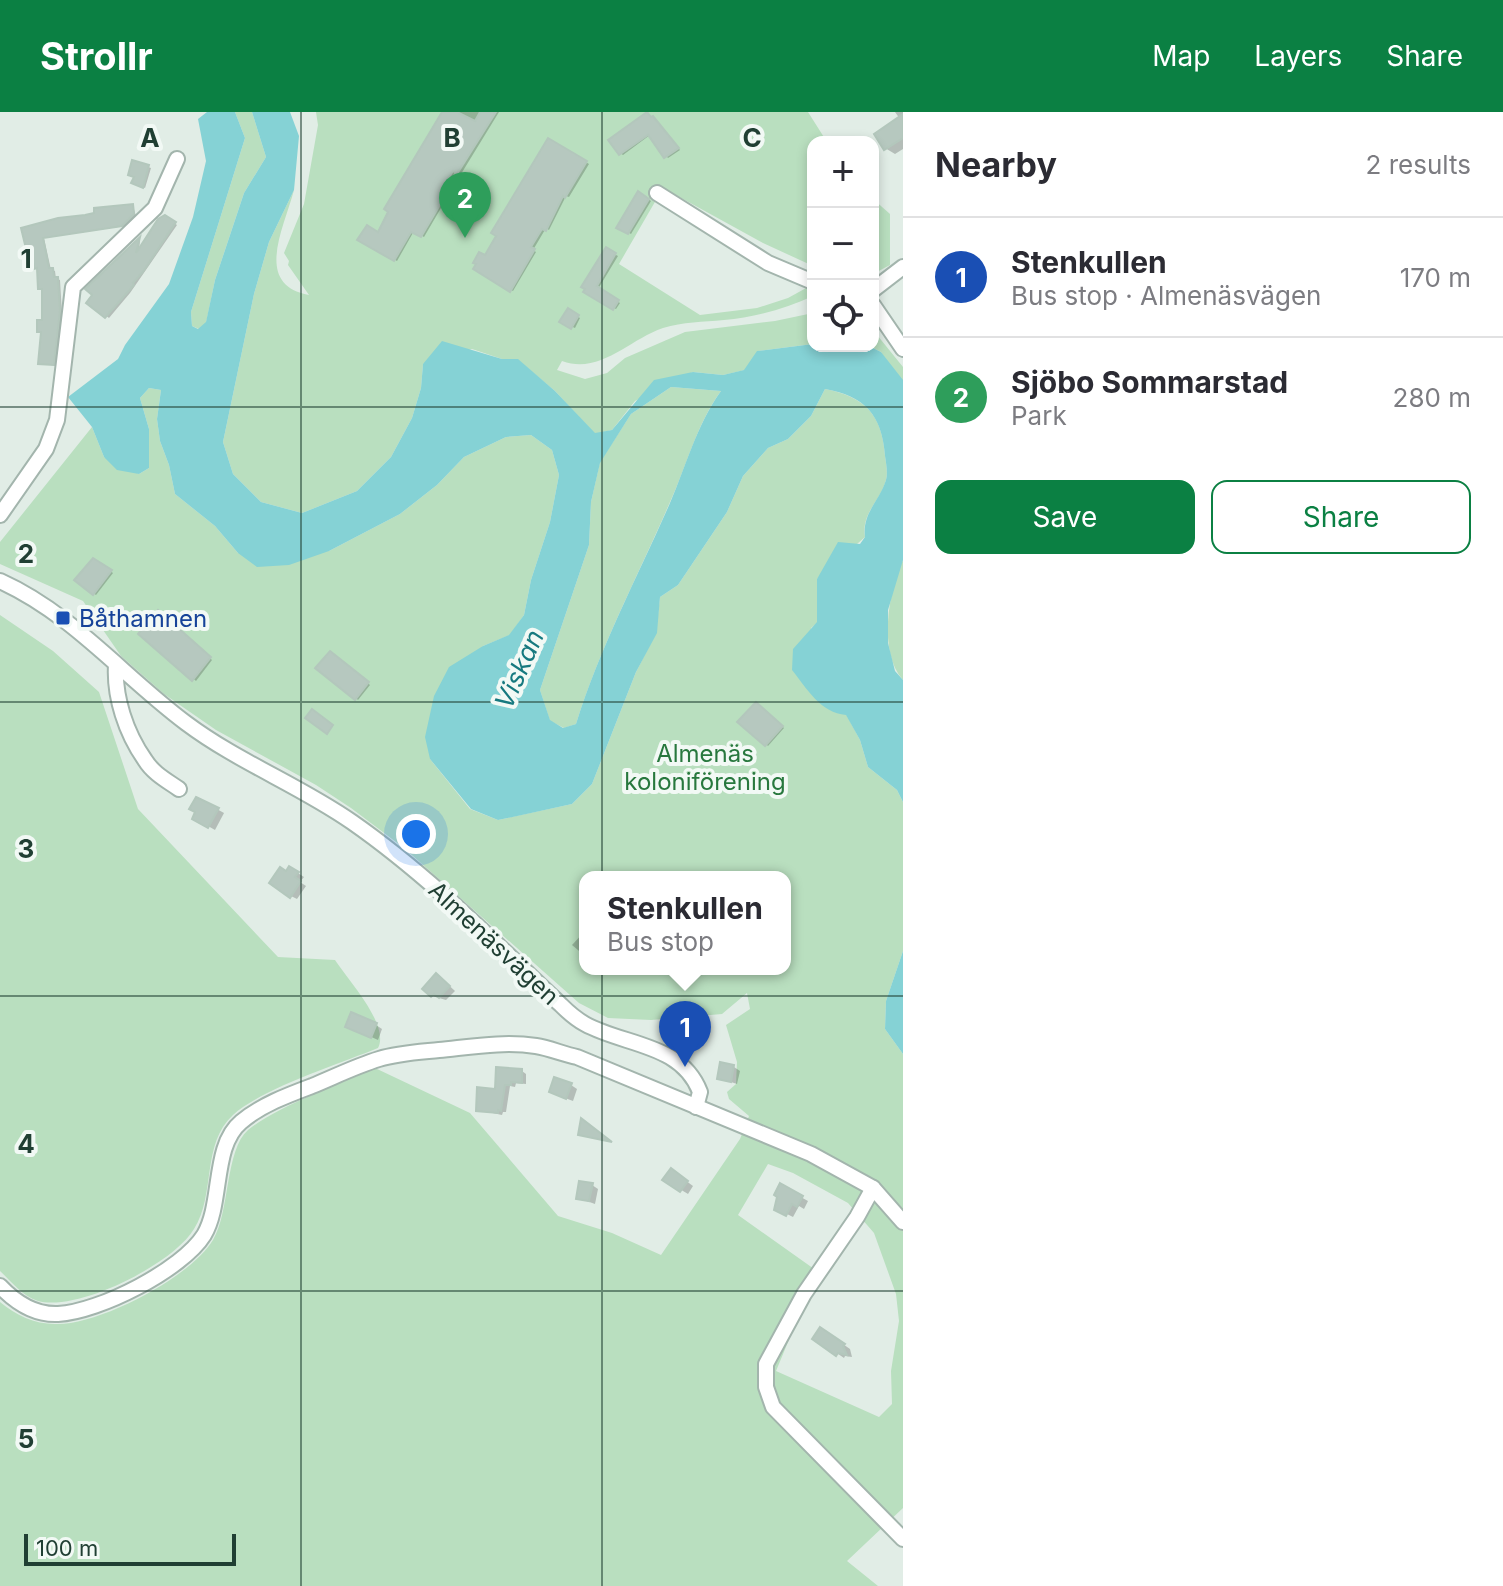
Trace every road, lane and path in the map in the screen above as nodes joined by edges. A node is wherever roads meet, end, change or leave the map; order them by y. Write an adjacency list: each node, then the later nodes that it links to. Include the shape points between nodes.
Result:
1 (177, 159): 8 (street, via 155,208 73,287 57,420 46,449)
2 (657, 193): 4 (street, via 768,263)
3 (903, 267): 5 (street)
4 (808, 280)
5 (879, 285)
6 (879, 314): 7 (street)
7 (903, 349)
8 (0, 515)
9 (0, 581): 10 (street, Almenäsvägen, via 63,618)
10 (116, 665): 11 (street, via 119,705 133,739 145,761); 12 (street, Almenäsvägen, via 224,750 330,808 380,843 583,1024 661,1051 685,1067 700,1092)
11 (179, 789)
12 (696, 1107): 13 (street, via 811,1154); 15 (street, via 577,1057 537,1046 469,1047 381,1058 241,1122 226,1148 204,1234 156,1278 85,1309 57,1314 27,1307)
13 (873, 1188): 14 (street); 16 (street, via 766,1364 766,1387 773,1407)
14 (903, 1222)
15 (0, 1286)
16 (903, 1539)

